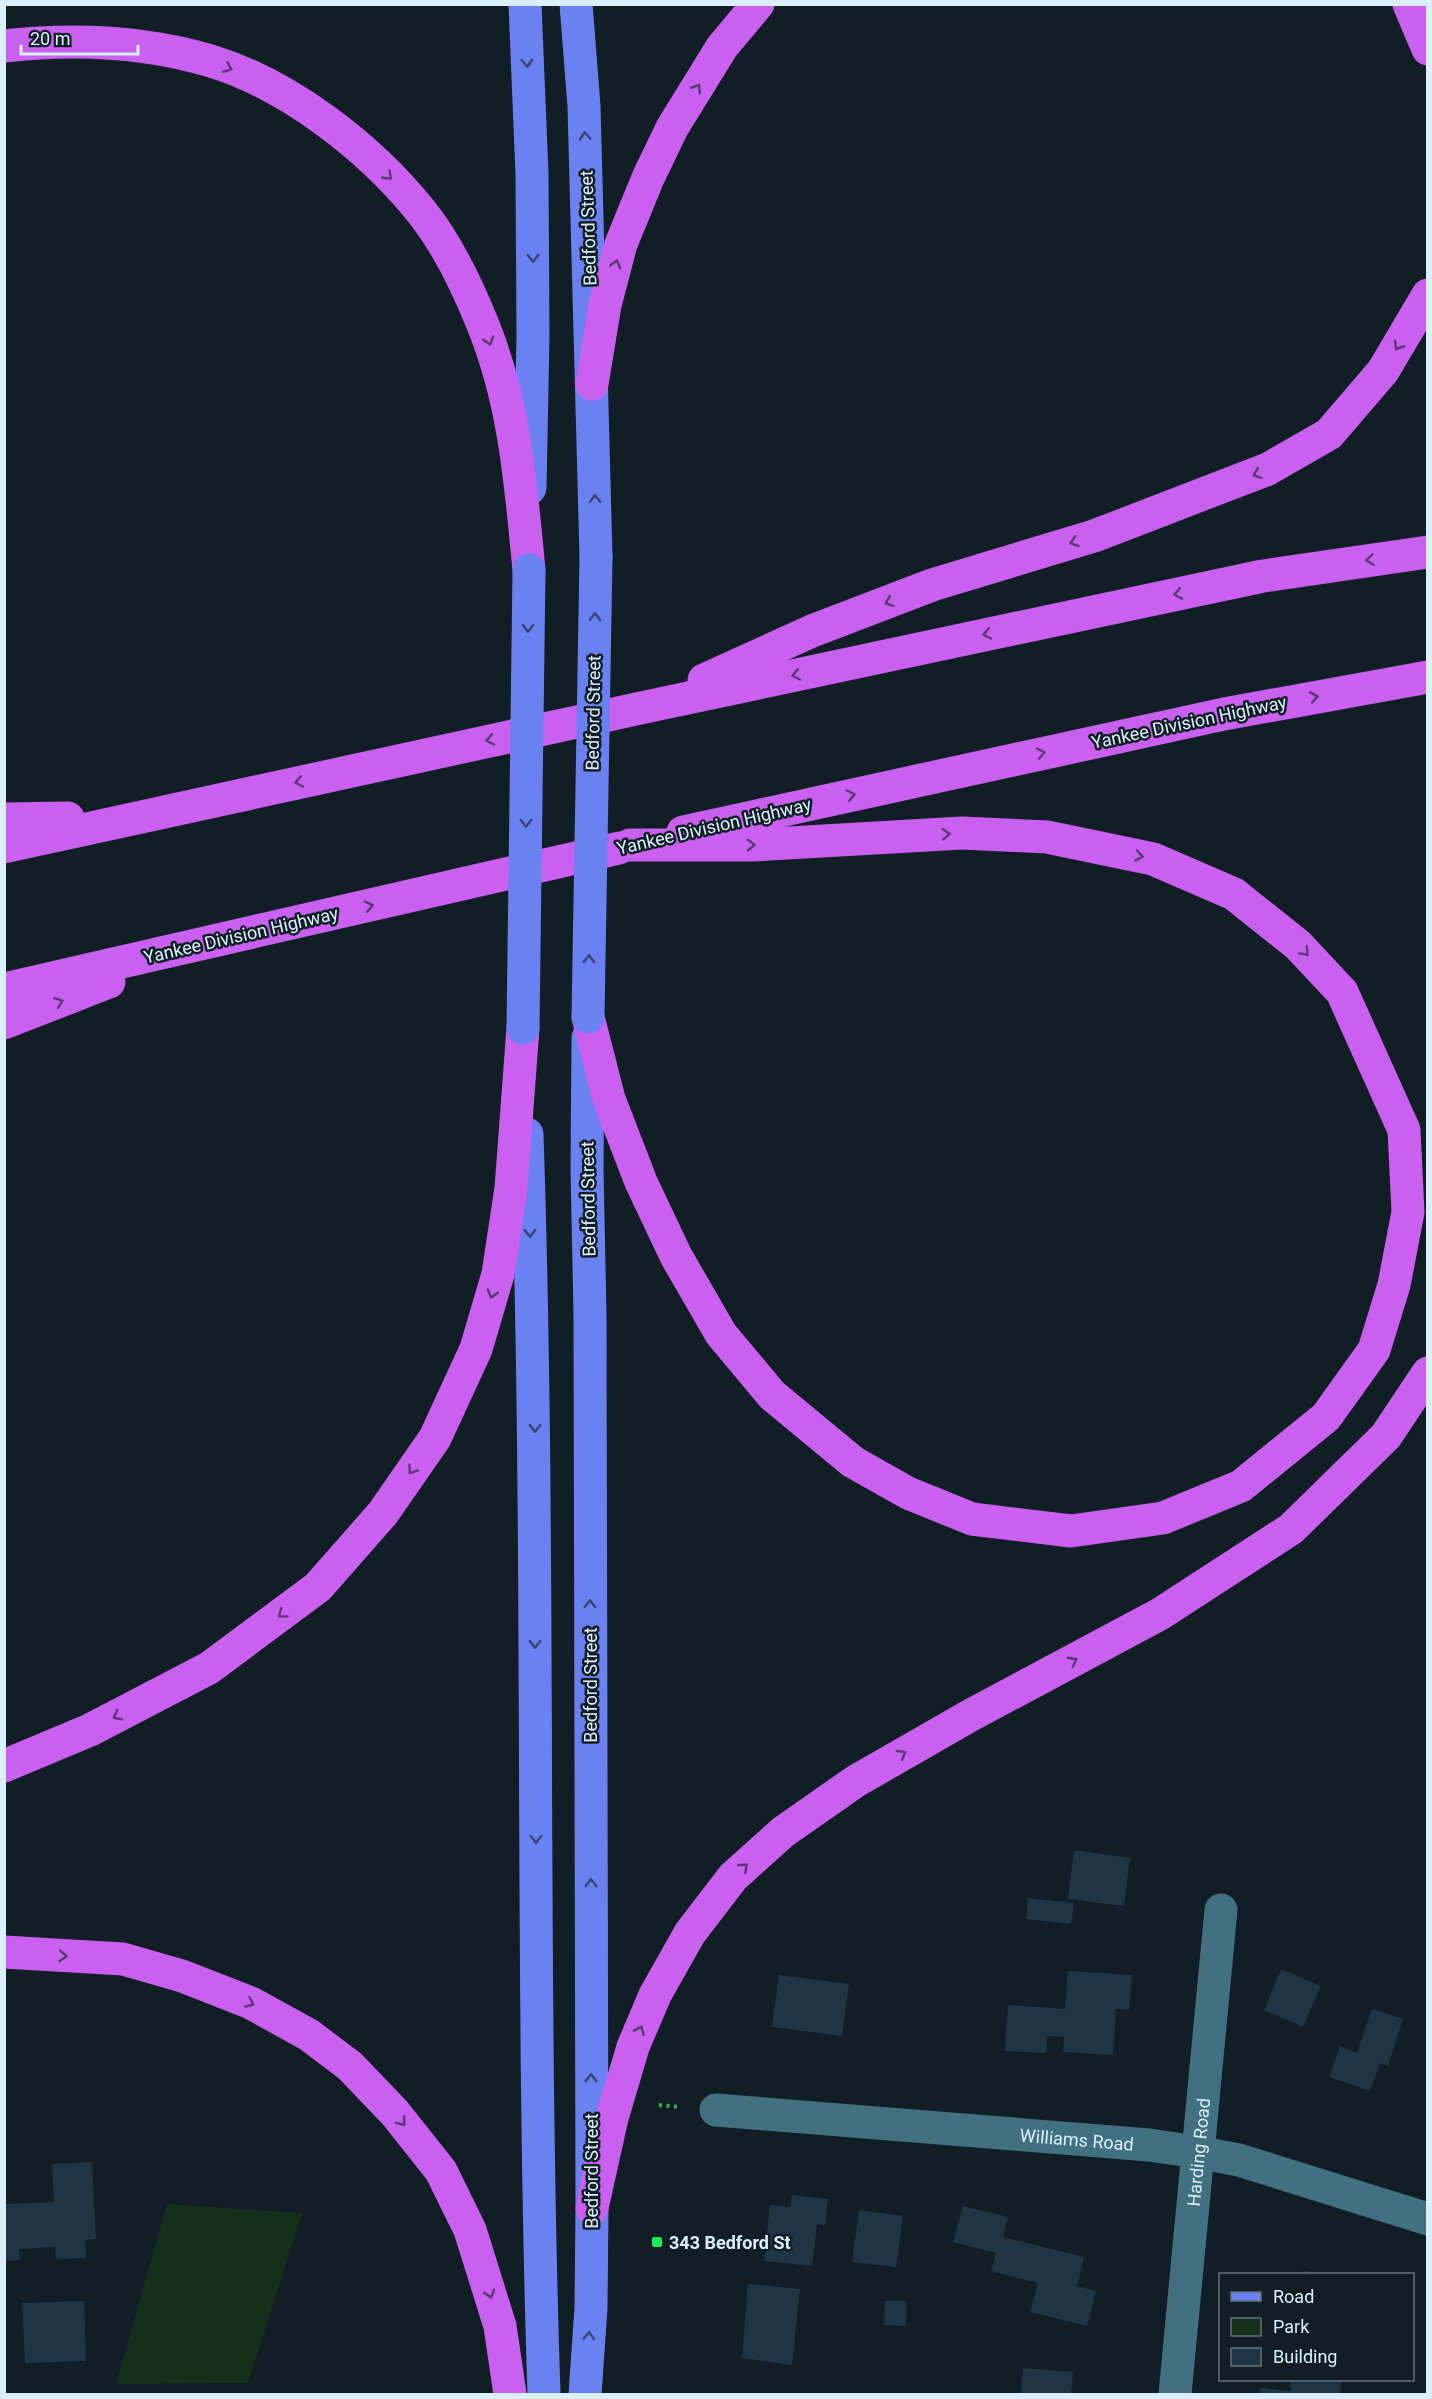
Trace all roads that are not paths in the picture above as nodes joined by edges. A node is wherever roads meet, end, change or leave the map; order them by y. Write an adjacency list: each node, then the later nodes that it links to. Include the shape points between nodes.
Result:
1 (525, 4): 10 (main road, one-way to 10, via 532,174)
2 (576, 4): 8 (main road, Bedford Street, one-way to 2, via 584,106)
3 (758, 4): 8 (highway, one-way to 3, via 605,305 621,244 648,178 672,128 722,47)
4 (1409, 4): 6 (highway)
5 (4, 46): 10 (highway, one-way to 10, via 121,43 212,62 278,91 318,116 393,180 421,210 449,253 484,326 512,422)
6 (1428, 49)
7 (1428, 295): 12 (highway, one-way to 12, via 1383,371 1329,434 1268,469 1094,536 932,585 812,632)
8 (592, 384): 19 (main road, Bedford Street, one-way to 8, bridge, via 596,557)
9 (1428, 552): 12 (highway, one-way to 12, via 1263,576)
10 (529, 570): 21 (main road, one-way to 21, bridge)
11 (1428, 677): 15 (highway, Yankee Division Highway, one-way to 11, via 1224,714)
12 (650, 706): 13 (highway, one-way to 13)
13 (135, 817): 14 (highway); 16 (highway)
14 (4, 819)
15 (630, 845): 17 (highway, Yankee Division Highway, one-way to 15); 19 (highway, one-way to 19, via 753,845 962,833 1047,837 1153,859 1234,894 1298,945 1342,993 1404,1130 1408,1212 1394,1285 1374,1350 1326,1417 1250,1479 1163,1518 1071,1531 972,1519 908,1493 853,1462 772,1395 721,1334 676,1256 641,1182 609,1099)
16 (4, 847)
17 (209, 943): 18 (highway, Yankee Division Highway); 20 (highway, one-way to 17)
18 (4, 989)
19 (588, 1017): 28 (main road, Bedford Street, one-way to 19)
20 (4, 1023)
21 (523, 1028): 23 (highway, one-way to 23, via 511,1188 498,1274 476,1349 435,1438 383,1513 318,1587 209,1668 90,1730); 31 (main road, one-way to 31, via 534,1418 537,2146)
22 (1428, 1373): 28 (highway, one-way to 22, via 612,2118 633,2047 655,1995 690,1933 733,1877 783,1832 856,1781 1160,1614 1291,1529 1386,1436)
23 (4, 1766)
24 (1221, 1910): 27 (street, Harding Road)
25 (4, 1952): 30 (highway, one-way to 30, via 123,1959 182,1976 251,2003 309,2034 350,2066 395,2113 441,2171 470,2230 500,2326)
26 (716, 2110): 27 (street, Williams Road)
27 (1197, 2151): 29 (street, Williams Road, via 1239,2160); 33 (street, Harding Road)
28 (592, 2208): 32 (main road, Bedford Street, one-way to 28)
29 (1428, 2219)
30 (510, 2394)
31 (544, 2394)
32 (585, 2394)
33 (1175, 2394)

